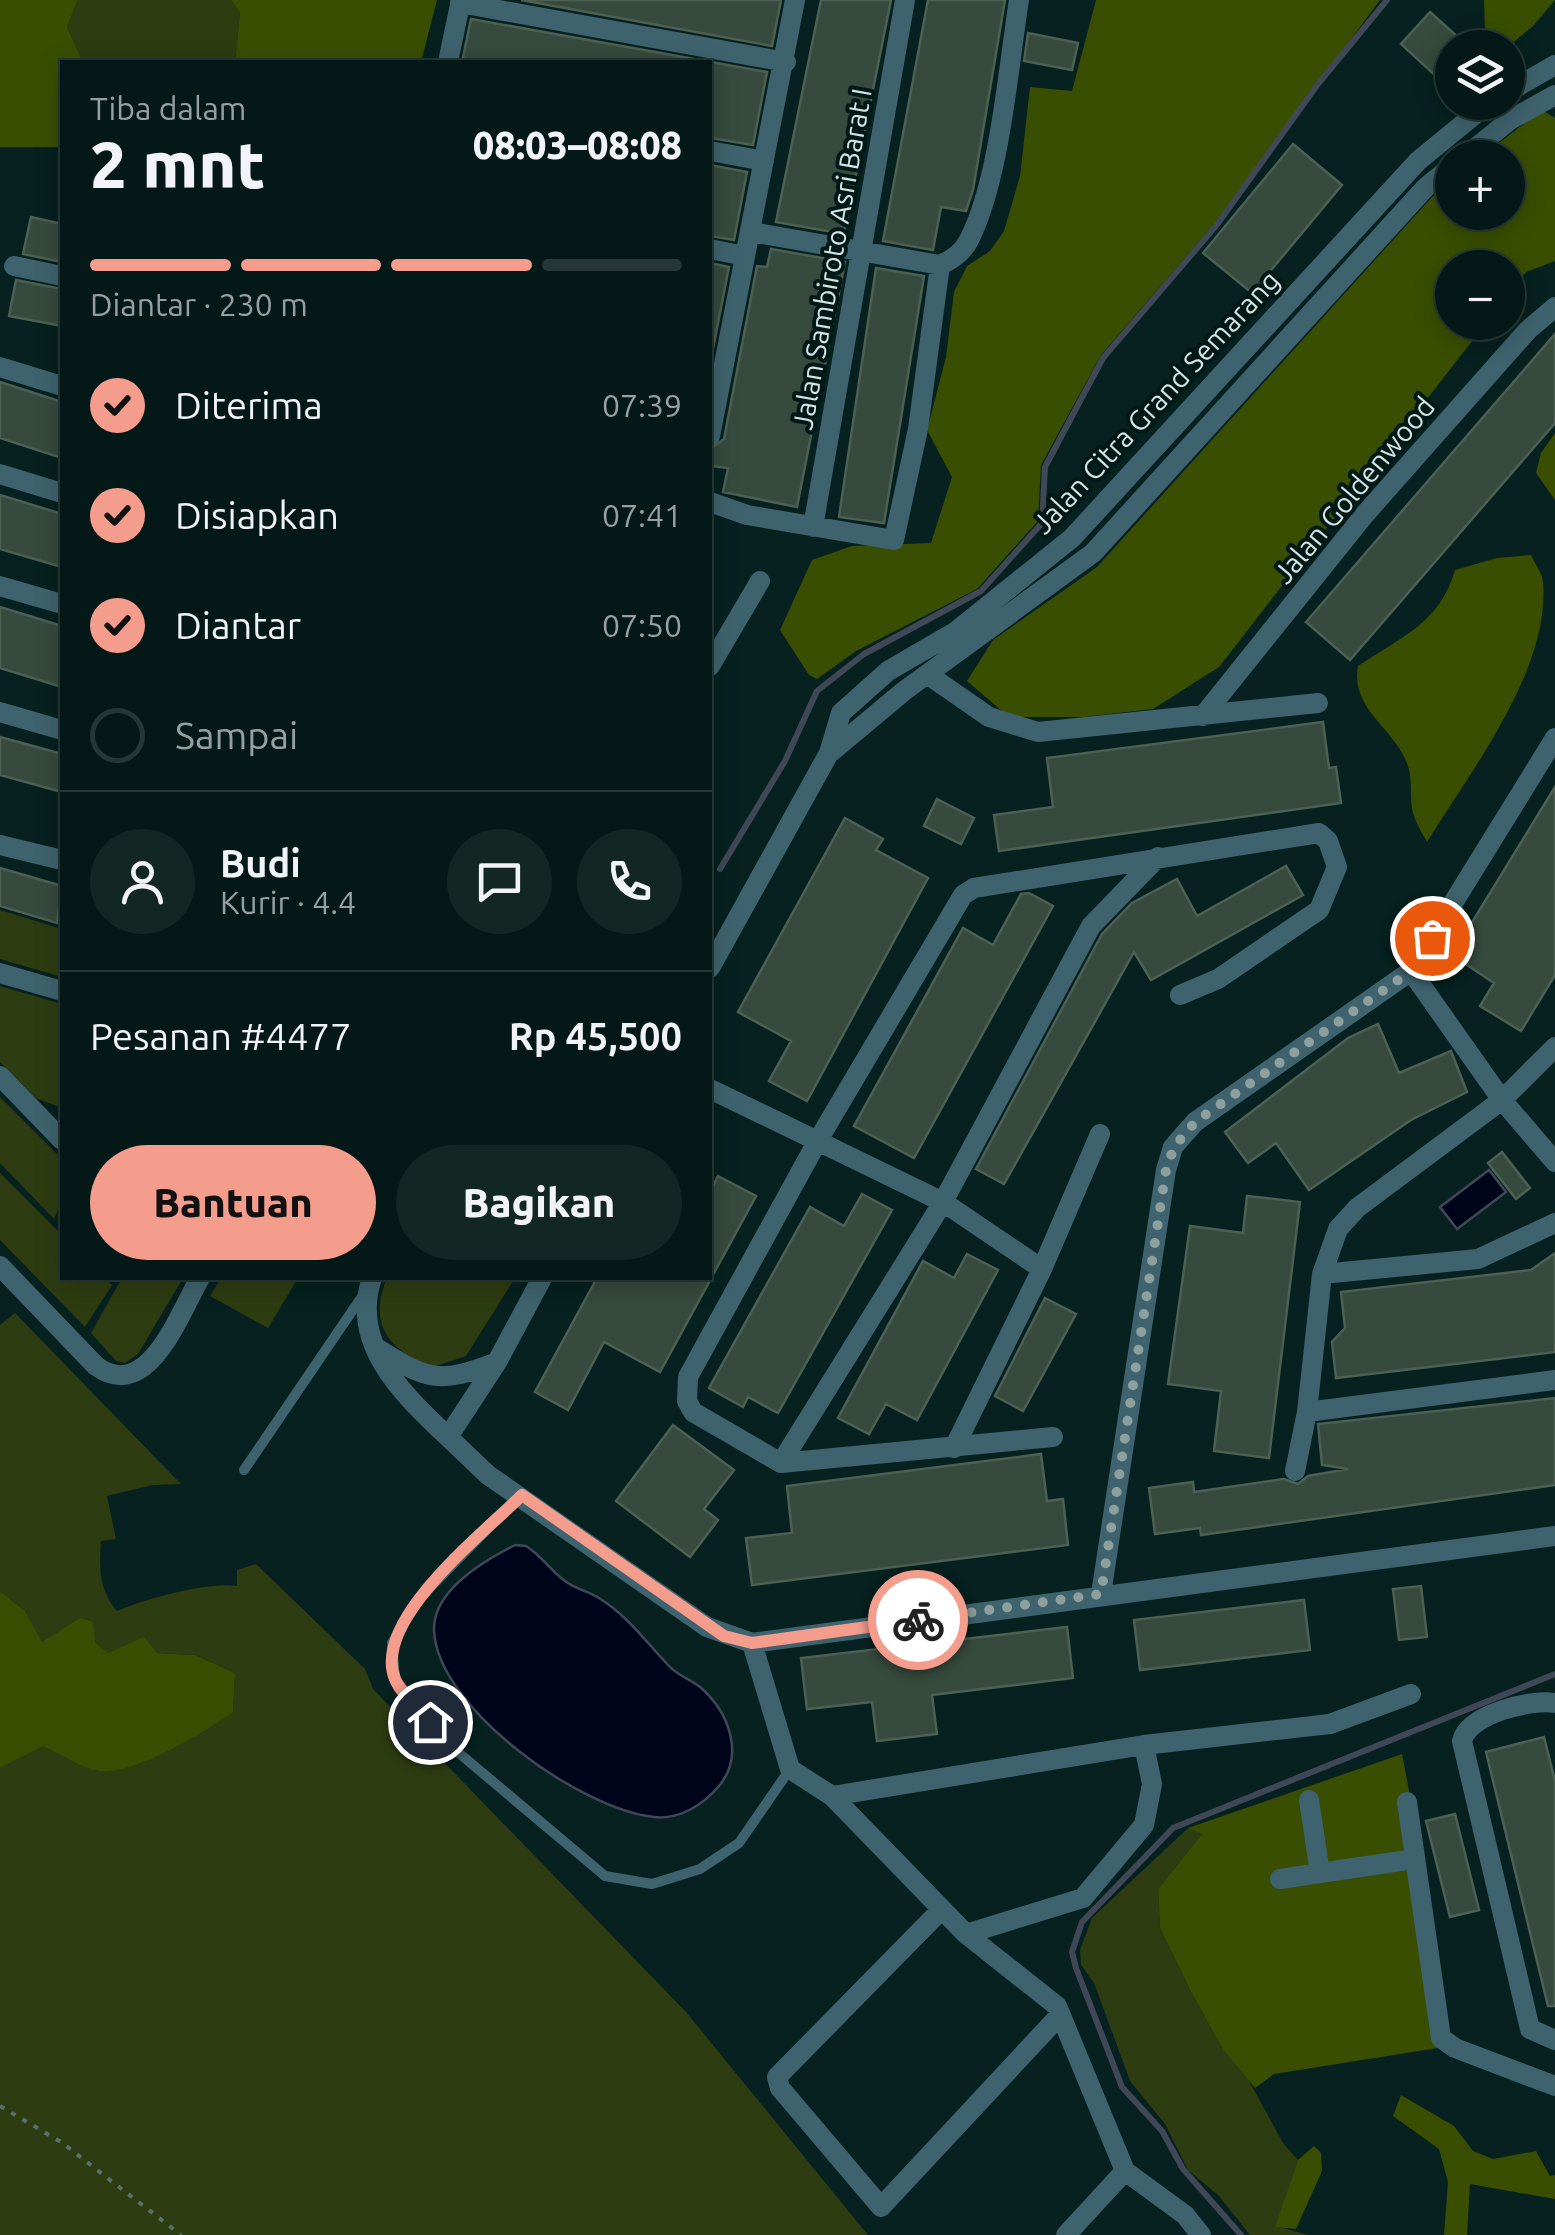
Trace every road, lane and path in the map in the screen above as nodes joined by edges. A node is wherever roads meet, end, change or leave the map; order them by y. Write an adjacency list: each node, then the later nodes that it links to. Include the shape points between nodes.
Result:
1 (795, 0): 6 (street)
2 (905, 0): 17 (street, Jalan Sambiroto Asri Barat I)
3 (1019, 0): 19 (street, via 986,189 968,242)
4 (460, 1): 5 (street); 6 (street)
5 (448, 60)
6 (786, 62): 13 (street)
7 (1555, 65): 8 (street)
8 (1525, 82)
9 (1555, 95): 11 (street)
10 (1468, 120): 34 (street, Jalan Citra Grand Semarang, via 1418,161 1072,538)
11 (1485, 140)
12 (712, 152): 13 (street)
13 (764, 162): 15 (street)
14 (1435, 180): 34 (street, Jalan Citra Grand Semarang, via 1093,553)
15 (751, 232): 17 (street); 18 (street)
16 (712, 249): 18 (street)
17 (863, 251): 19 (street); 30 (street, Jalan Sambiroto Asri Barat I)
18 (745, 256): 23 (street)
19 (940, 265): 30 (street, via 896,538)
20 (14, 266): 21 (street)
21 (60, 276)
22 (1555, 306): 39 (street, Jalan Goldenwood, via 1366,514)
23 (716, 358): 26 (street)
24 (0, 367): 25 (street)
25 (60, 385)
26 (712, 410)
27 (0, 474): 28 (street)
28 (60, 492)
29 (712, 503): 30 (street)
30 (813, 528)
31 (760, 581): 35 (street)
32 (0, 586): 33 (street)
33 (60, 603)
34 (960, 639): 36 (street, Jalan Citra Grand Semarang); 42 (street, Jalan Citra Grand Semarang, via 888,670 858,695 842,713)
35 (712, 663)
36 (928, 674): 39 (street, via 989,717 1038,732); 42 (street, Jalan Citra Grand Semarang)
37 (1318, 703): 39 (street)
38 (0, 712): 40 (street)
39 (1203, 716)
40 (60, 729)
41 (1555, 738): 47 (street)
42 (829, 753): 46 (street)
43 (0, 845): 45 (street)
44 (1158, 857): 50 (street, via 1320,832 1337,867 1319,910 1218,979); 57 (street, via 962,895); 59 (street, via 1091,926)
45 (60, 860)
46 (712, 964)
47 (1411, 971): 54 (street); 79 (street, via 1195,1122 1174,1147)
48 (0, 972): 49 (street)
49 (60, 990)
50 (1180, 995)
51 (1555, 1047): 54 (street)
52 (0, 1076): 55 (street)
53 (712, 1090): 57 (street)
54 (1502, 1100): 58 (street); 63 (street, via 1357,1208 1338,1229)
55 (53, 1124)
56 (1100, 1134): 62 (street)
57 (818, 1142): 59 (street); 74 (street, via 686,1390 693,1412)
58 (1555, 1162)
59 (943, 1202): 62 (street); 74 (street)
60 (1555, 1223): 63 (street, via 1478,1259)
61 (0, 1266): 64 (street, via 96,1366 126,1379 156,1354)
62 (1042, 1268): 73 (street)
63 (1322, 1274): 70 (street)
64 (199, 1280)
65 (541, 1280): 68 (street)
66 (370, 1282): 67 (street); 75 (lane)
67 (373, 1346): 68 (street, via 421,1376 454,1378); 71 (street, via 394,1384)
68 (496, 1362): 71 (street)
69 (1555, 1380): 70 (street)
70 (1308, 1412): 76 (street)
71 (448, 1437): 77 (street)
72 (1053, 1437): 73 (street)
73 (954, 1448): 74 (street)
74 (781, 1463)
75 (244, 1470)
76 (1296, 1470)
77 (522, 1495): 80 (street, via 707,1627); 84 (lane, via 416,1602 392,1642 395,1679 447,1743 605,1876 652,1884 700,1869 739,1843)
78 (1555, 1536): 79 (street)
79 (1101, 1594): 80 (street)
80 (752, 1643): 84 (street)
81 (1411, 1694): 83 (street, via 1330,1724)
82 (1555, 1703): 94 (street, via 1536,1701 1472,1724 1462,1741 1530,2029)
83 (1144, 1745): 85 (street); 92 (street, via 1152,1784 1144,1825 1083,1898)
84 (790, 1769): 85 (street)
85 (832, 1796): 91 (street)
86 (1309, 1800): 89 (street)
87 (1406, 1802): 88 (street)
88 (1414, 1859): 89 (street); 95 (street, via 1441,2038)
89 (1320, 1873): 90 (street)
90 (1280, 1879)
91 (940, 1910): 92 (street); 93 (street, via 778,2077 780,2088 881,2207)
92 (966, 1934): 93 (street)
93 (1060, 2015): 97 (street)
94 (1555, 2040)
95 (1555, 2086)
96 (0, 2106): 98 (path, via 60,2142)
97 (1125, 2171): 99 (street); 100 (street, via 1186,2215)
98 (181, 2235)
99 (1066, 2235)
100 (1200, 2235)

